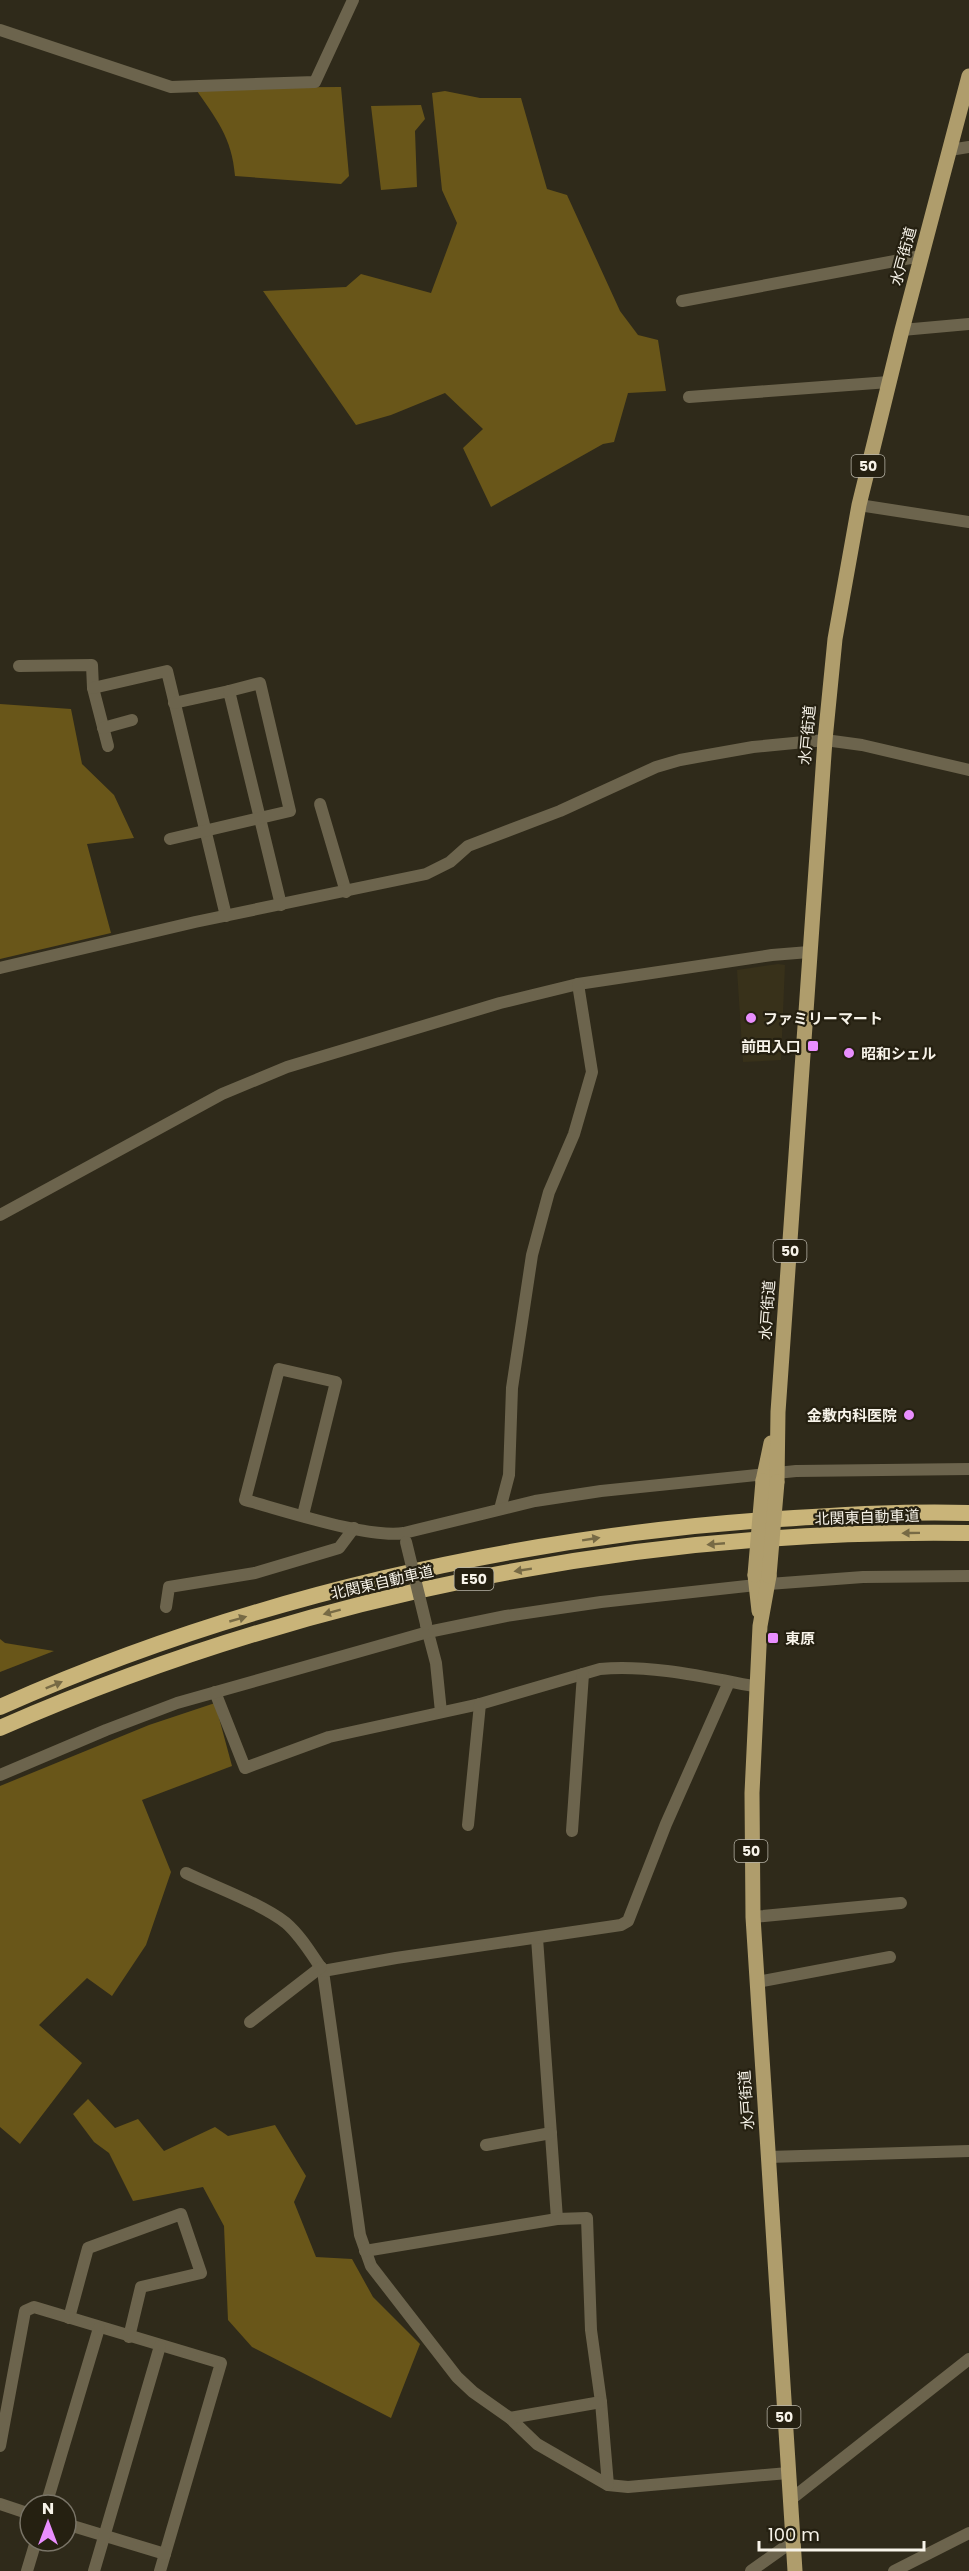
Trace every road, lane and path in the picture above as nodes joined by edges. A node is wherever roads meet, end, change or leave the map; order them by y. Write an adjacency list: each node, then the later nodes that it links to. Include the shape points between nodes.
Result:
1 (353, 0): 2 (street, via 315,82 171,87)
2 (0, 30)
3 (969, 76): 5 (main road, 水戸街道 / 50)
4 (969, 147): 5 (street)
5 (950, 150): 6 (main road, 水戸街道 / 50)
6 (921, 256): 7 (street); 9 (main road, 水戸街道 / 50)
7 (682, 301)
8 (969, 324): 9 (street)
9 (902, 330): 10 (main road, 水戸街道 / 50)
10 (889, 382): 11 (street); 12 (main road, 水戸街道 / 50)
11 (689, 397)
12 (859, 505): 13 (street); 20 (main road, 水戸街道 / 50, via 837,620)
13 (969, 522)
14 (19, 666): 15 (street, via 92,665)
15 (93, 688): 17 (street, via 166,670); 19 (street)
16 (229, 691): 17 (street); 24 (street); 24 (street, via 260,683 290,811)
17 (174, 703): 25 (street)
18 (132, 720): 19 (street)
19 (103, 728): 21 (street)
20 (825, 740): 22 (street); 27 (street, via 753,747 656,767 560,811 468,846 450,862 426,874); 30 (main road, 水戸街道 / 50)
21 (108, 746)
22 (969, 770)
23 (320, 804): 27 (street)
24 (260, 818): 25 (street); 28 (street)
25 (205, 831): 26 (street); 29 (street)
26 (170, 839)
27 (346, 892): 28 (street)
28 (281, 905): 29 (street)
29 (226, 916): 31 (street)
30 (809, 952): 32 (street); 35 (main road, 水戸街道 / 50, via 778,1412)
31 (0, 968)
32 (578, 984): 33 (street, via 500,1003 255,1078); 36 (street, via 592,1072 574,1134 546,1202 532,1255 512,1388 509,1475)
33 (0, 1215)
34 (969, 1469): 35 (street, via 923,1467)
35 (770, 1477): 36 (street, via 601,1491); 43 (main road, 水戸街道 / 50, bridge)
36 (500, 1509): 41 (street)
37 (969, 1514): 51 (highway, 北関東自動車道 / E50, one-way to 37, via 222,1623 317,1596 482,1558 714,1524 835,1516)
38 (303, 1515): 38 (street, via 336,1382 279,1369 245,1500); 39 (street)
39 (354, 1528): 41 (street); 44 (street, via 339,1548 255,1573 169,1587)
40 (969, 1533): 53 (highway, 北関東自動車道 / E50, one-way to 53, via 838,1534 713,1544 488,1576 391,1596 229,1641 136,1673)
41 (405, 1537): 45 (street, bridge)
42 (969, 1576): 43 (street)
43 (762, 1580): 45 (street); 48 (main road, 水戸街道 / 50)
44 (166, 1606)
45 (427, 1628): 49 (street); 52 (street, via 436,1663)
46 (583, 1674): 47 (street, via 617,1668); 50 (street); 56 (street)
47 (729, 1682): 48 (street); 60 (street, via 628,1921)
48 (758, 1687): 59 (main road, 水戸街道 / 50, via 752,1804)
49 (215, 1692): 52 (street, via 245,1768 328,1737); 54 (street, via 106,1730)
50 (480, 1704): 52 (street); 55 (street)
51 (0, 1707)
52 (441, 1712)
53 (0, 1728)
54 (0, 1775)
55 (468, 1825)
56 (572, 1831)
57 (186, 1873): 62 (street, via 271,1913 286,1924)
58 (901, 1903): 59 (street)
59 (753, 1917): 63 (main road, 水戸街道 / 50)
60 (537, 1938): 62 (street); 65 (street)
61 (890, 1957): 63 (street)
62 (322, 1969): 64 (street); 70 (street)
63 (757, 1982): 68 (main road, 水戸街道 / 50)
64 (250, 2022)
65 (551, 2133): 66 (street); 69 (street)
66 (486, 2145)
67 (969, 2151): 68 (street)
68 (768, 2157): 79 (main road, 水戸街道 / 50)
69 (557, 2219): 70 (street); 76 (street, via 587,2218 591,2330)
70 (365, 2251): 77 (street, via 378,2276 457,2377)
71 (69, 2318): 72 (street); 73 (street, via 88,2248 181,2214 201,2273 141,2287); 78 (street, via 34,2307 25,2312)
72 (99, 2328): 73 (street); 81 (street)
73 (129, 2337): 74 (street)
74 (160, 2346): 87 (street); 90 (street, via 221,2363)
75 (969, 2359): 82 (street)
76 (601, 2402): 77 (street); 80 (street)
77 (510, 2418): 80 (street, via 537,2444)
78 (0, 2446)
79 (788, 2473): 80 (street, via 628,2487); 82 (main road, 水戸街道 / 50)
80 (608, 2485)
81 (50, 2493)
82 (790, 2500): 88 (main road, 水戸街道 / 50)
83 (0, 2504): 84 (street)
84 (18, 2510)
85 (78, 2528): 87 (street)
86 (969, 2533): 96 (street)
87 (105, 2536): 90 (street); 92 (street)
88 (793, 2541): 94 (street); 95 (main road, 水戸街道 / 50)
89 (32, 2553): 91 (street)
90 (165, 2554): 93 (street)
91 (27, 2571)
92 (94, 2571)
93 (160, 2571)
94 (751, 2571)
95 (795, 2571)
96 (894, 2571)

